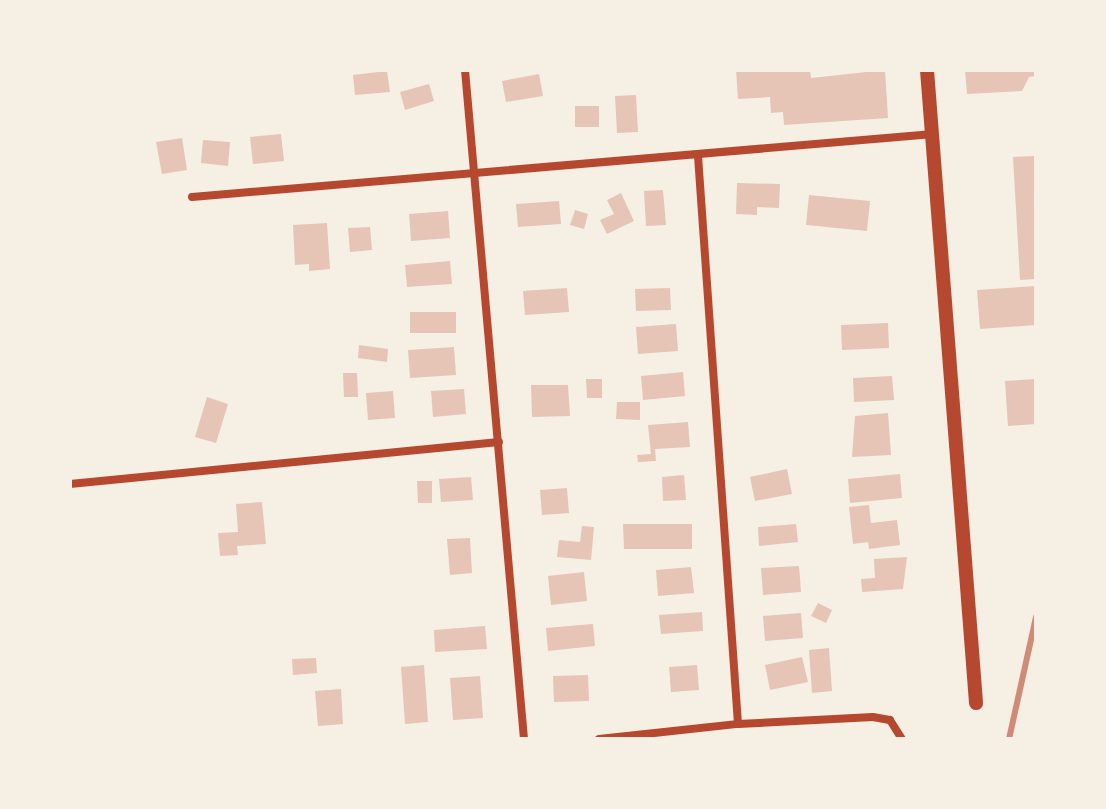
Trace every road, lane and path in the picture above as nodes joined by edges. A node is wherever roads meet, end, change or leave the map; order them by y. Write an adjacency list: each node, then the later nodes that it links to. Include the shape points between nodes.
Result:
1 (465, 70): 5 (street)
2 (927, 70): 3 (main road)
3 (933, 134): 4 (street); 9 (main road)
4 (698, 156): 5 (street); 10 (street)
5 (477, 175): 6 (street); 7 (street)
6 (192, 197)
7 (499, 442): 8 (street); 11 (street)
8 (70, 484)
9 (976, 703)
10 (738, 724): 12 (street); 13 (street, via 873,717 890,720)
11 (524, 739)
12 (599, 739)
13 (902, 739)

